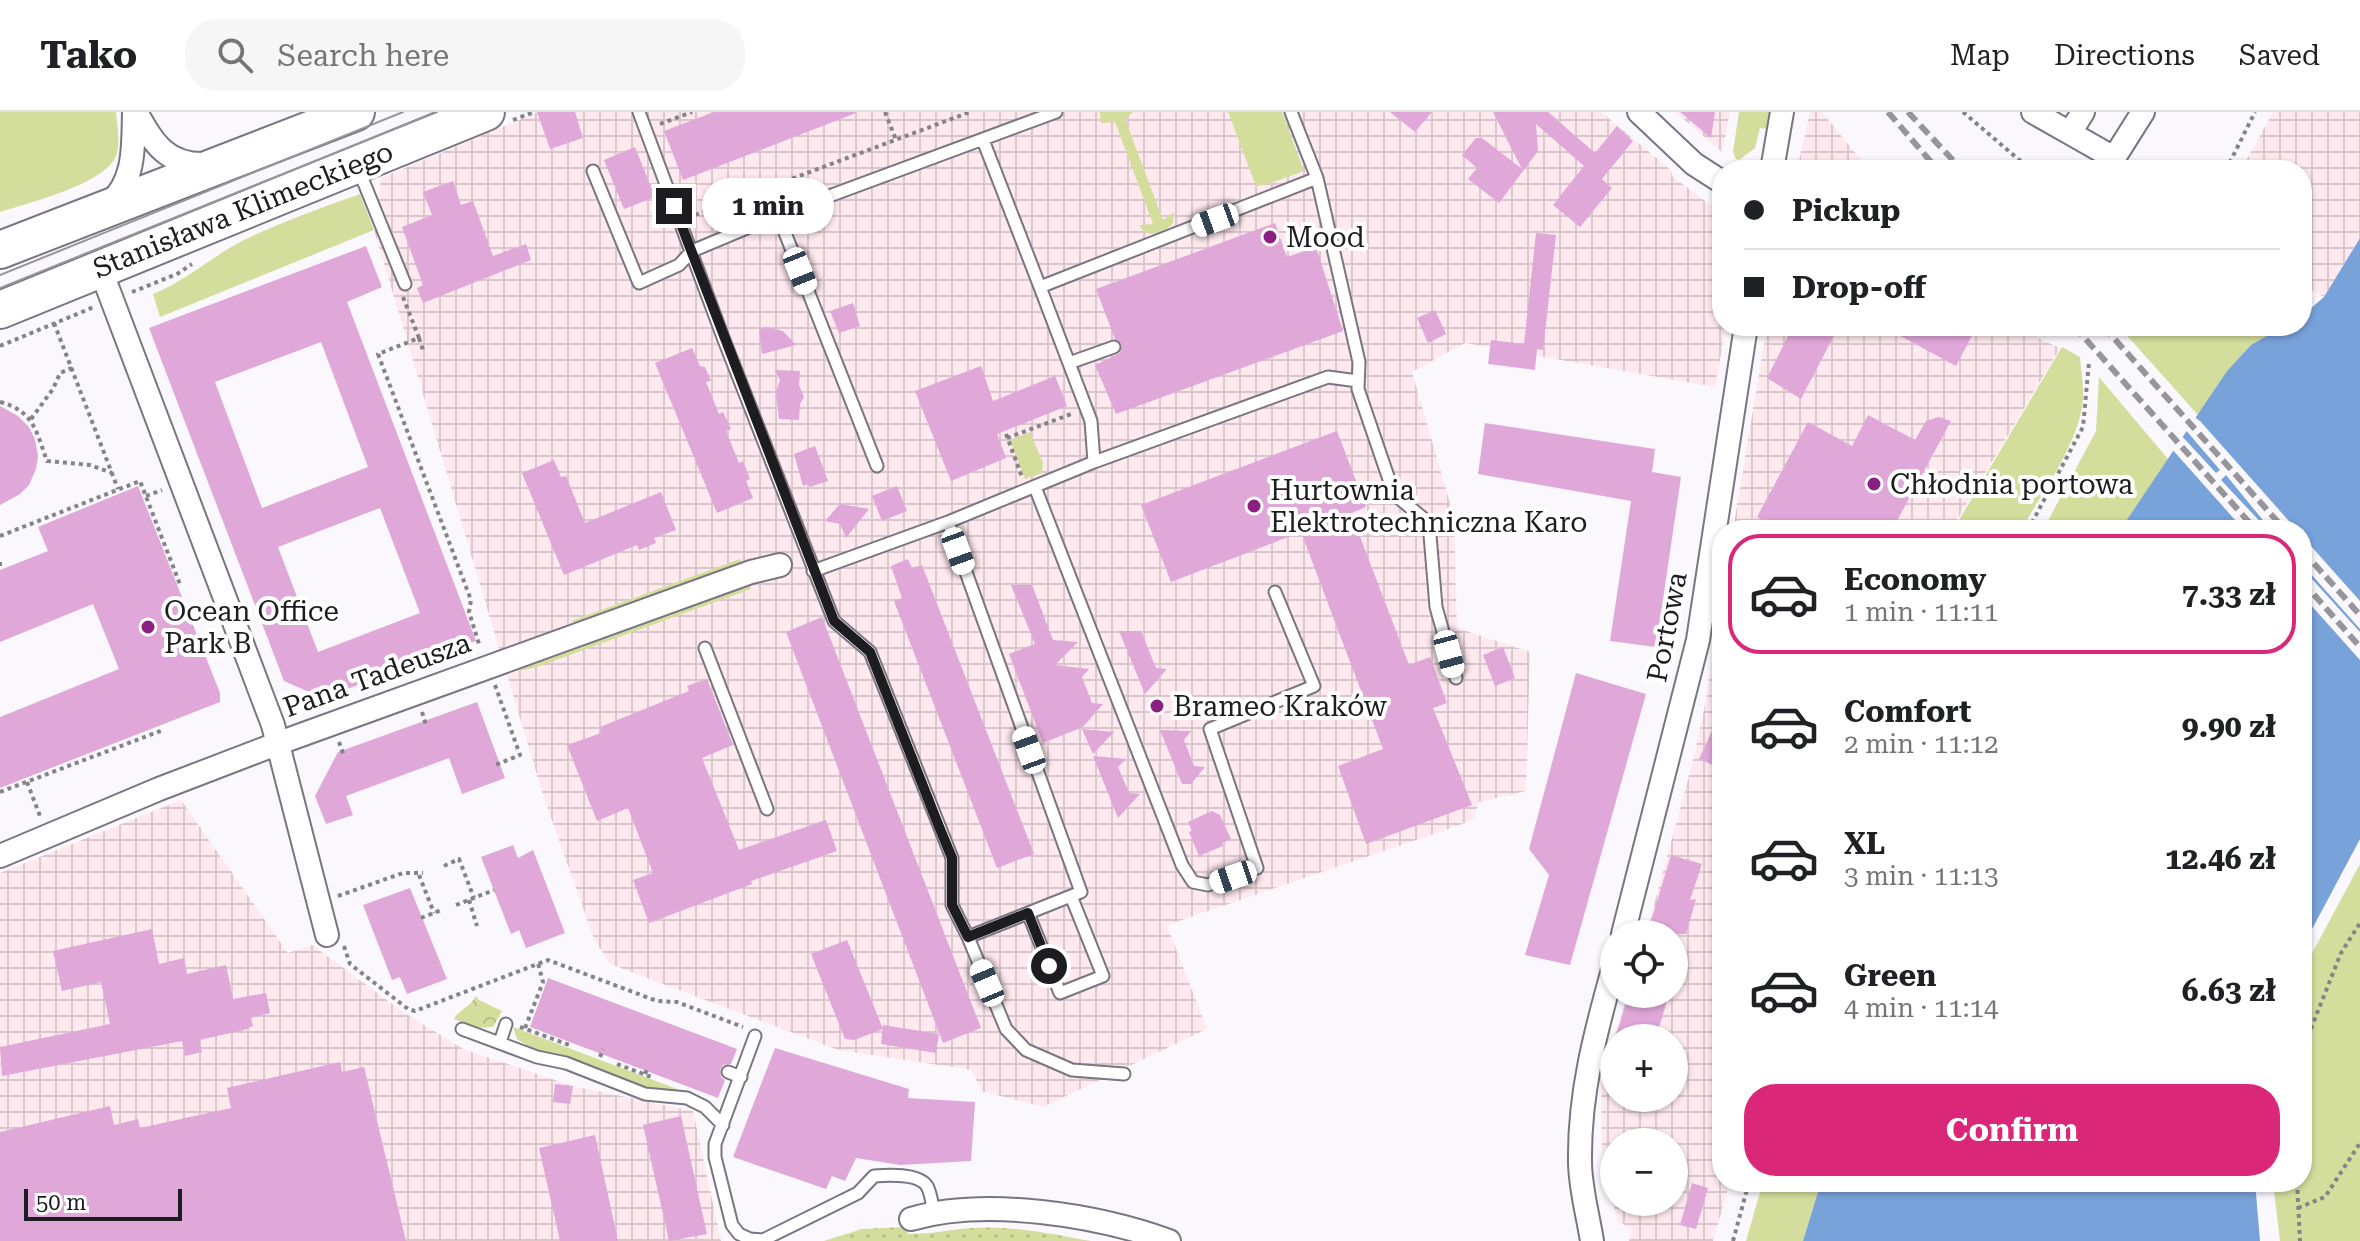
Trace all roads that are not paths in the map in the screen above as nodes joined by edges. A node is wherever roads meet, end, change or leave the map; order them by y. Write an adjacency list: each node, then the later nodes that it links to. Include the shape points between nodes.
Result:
1 (135, 112): 15 (street, via 165,153 189,163); 20 (street, via 128,179)
2 (486, 112): 16 (main road, Stanisława Klimeckiego)
3 (639, 112): 23 (lane)
4 (1056, 112): 13 (lane)
5 (1291, 112): 19 (lane)
6 (1639, 112): 18 (street)
7 (1782, 112): 14 (street)
8 (2033, 112): 12 (street)
9 (2083, 112): 12 (street)
10 (2143, 112): 12 (street, via 2114,158)
11 (349, 113): 15 (main road, Stanisława Klimeckiego)
12 (2070, 133)
13 (983, 140): 21 (lane); 26 (lane)
14 (1774, 160)
15 (221, 164): 20 (main road, Stanisława Klimeckiego)
16 (356, 164): 24 (main road, Stanisława Klimeckiego); 25 (lane)
17 (593, 171): 23 (lane, via 639,283 679,265)
18 (1712, 176)
19 (1317, 178): 26 (lane); 31 (lane, via 1359,362)
20 (97, 212): 22 (main road, Stanisława Klimeckiego)
21 (778, 215): 23 (lane); 33 (lane)
22 (0, 250)
23 (692, 251): 39 (lane)
24 (100, 268): 27 (main road, Stanisława Klimeckiego); 43 (street)
25 (405, 284)
26 (1040, 287): 30 (lane)
27 (0, 310)
28 (1744, 336): 35 (street, Portowa)
29 (1114, 347): 30 (lane)
30 (1069, 363): 32 (lane, via 1091,421)
31 (1358, 381): 32 (lane, via 1328,377); 42 (lane, via 1394,494 1429,523 1436,607)
32 (1094, 462): 34 (lane)
33 (877, 466)
34 (1035, 487): 36 (lane); 40 (lane, via 1193,882 1208,885 1257,868 1210,729 1314,686)
35 (1716, 520)
36 (948, 522): 39 (lane); 46 (lane, via 1081,892)
37 (1712, 548): 48 (street, Portowa, via 1698,640)
38 (780, 565): 43 (street, Pana Tadeusza)
39 (813, 571): 50 (lane, via 834,621 870,652 952,858 952,905)
40 (1275, 592)
41 (705, 648): 44 (lane)
42 (1456, 678)
43 (279, 743): 45 (street, Pana Tadeusza); 49 (street)
44 (767, 809)
45 (0, 856)
46 (1071, 896): 47 (lane); 47 (lane, via 1103,976 1060,993)
47 (1028, 913): 50 (lane)
48 (1627, 920)
49 (336, 936)
50 (968, 937): 57 (lane, via 1006,1029 1026,1050 1072,1070)
51 (1602, 1008): 63 (street, via 1582,1101 1580,1163)
52 (511, 1025): 55 (lane)
53 (462, 1029): 55 (lane)
54 (755, 1036): 58 (lane)
55 (500, 1042): 59 (lane, via 645,1094 687,1098)
56 (728, 1072): 58 (lane)
57 (1124, 1074)
58 (741, 1077): 59 (lane)
59 (723, 1125): 60 (lane, via 715,1157 732,1225 739,1234 763,1240 858,1193 874,1176 923,1182)
60 (934, 1213): 61 (street); 62 (street, via 1073,1217)
61 (911, 1219)
62 (1169, 1241)
63 (1592, 1241)

